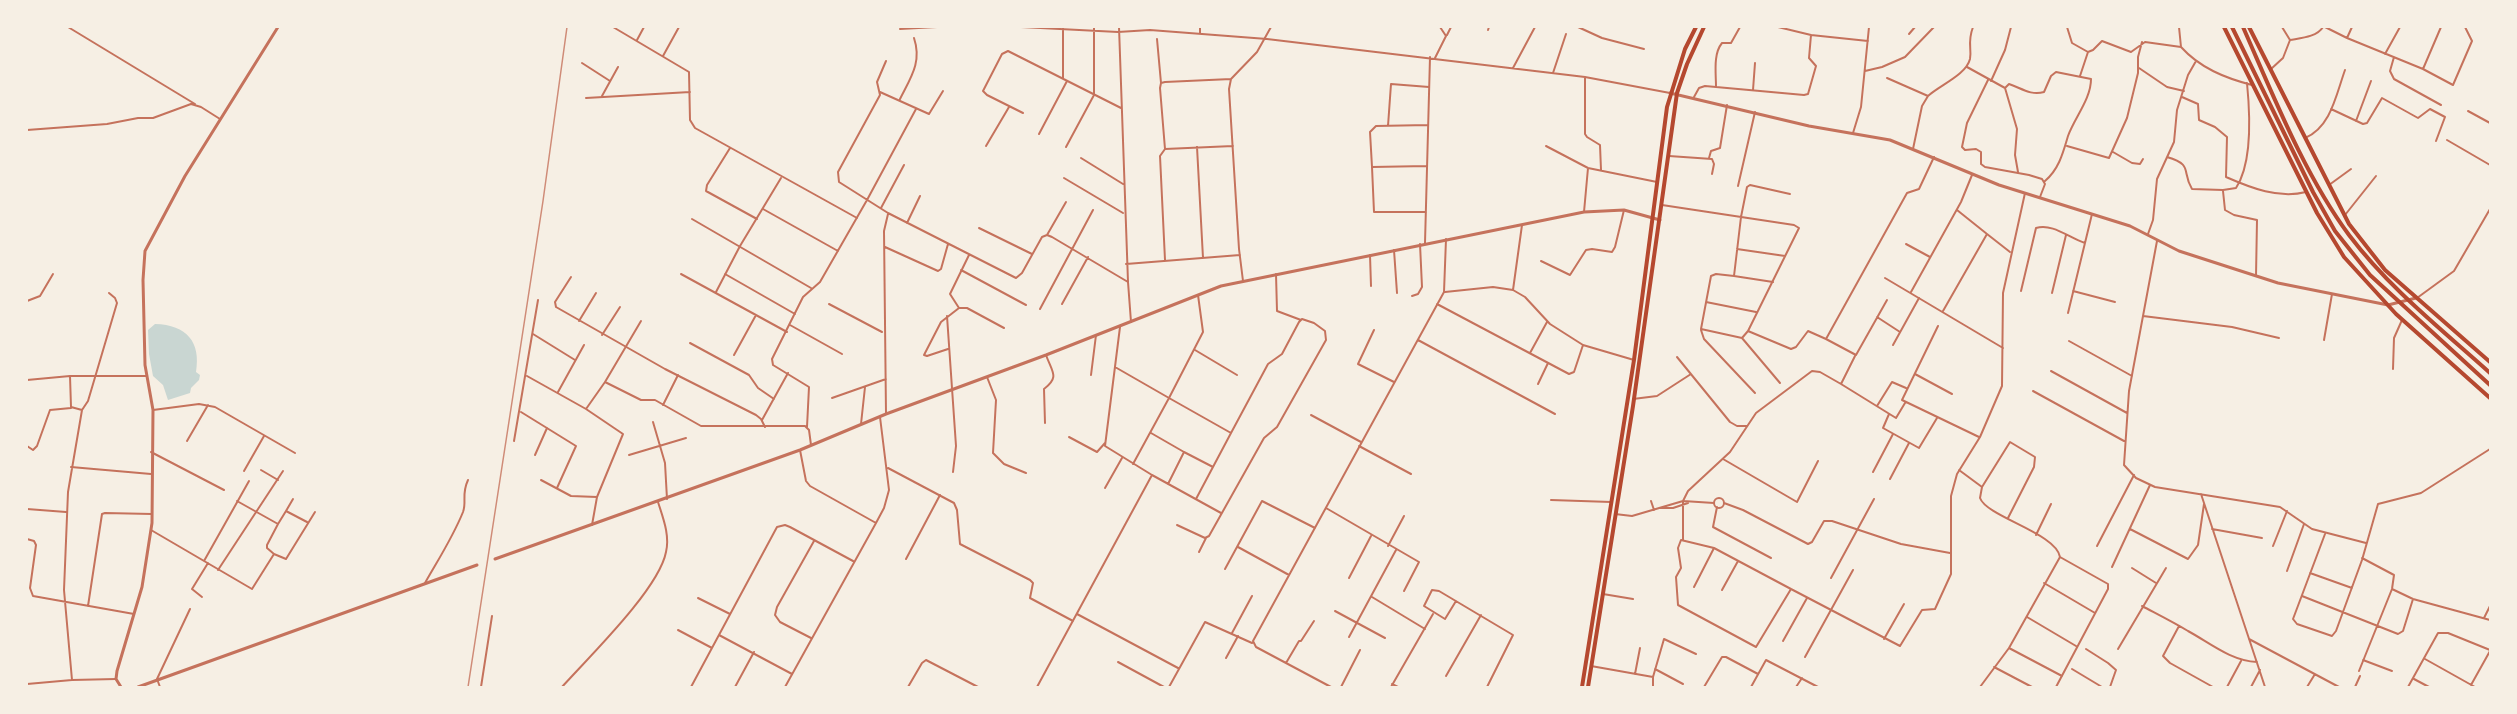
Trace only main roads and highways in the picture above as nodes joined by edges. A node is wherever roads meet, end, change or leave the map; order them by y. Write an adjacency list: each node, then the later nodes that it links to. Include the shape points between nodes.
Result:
1 (1696, 27): 11 (main road, via 1670,93 1634,360)
2 (1704, 27): 12 (main road, via 1677,93)
3 (2224, 27): 10 (main road, via 2249,84 2344,257 2402,320)
4 (2232, 27): 9 (main road, via 2335,231 2370,275)
5 (2243, 27): 8 (main road, via 2315,181 2349,235 2398,291)
6 (2249, 27): 7 (main road, via 2345,216 2385,270)
7 (2490, 362)
8 (2490, 373)
9 (2490, 385)
10 (2490, 398)
11 (1582, 687)
12 (1588, 687)

